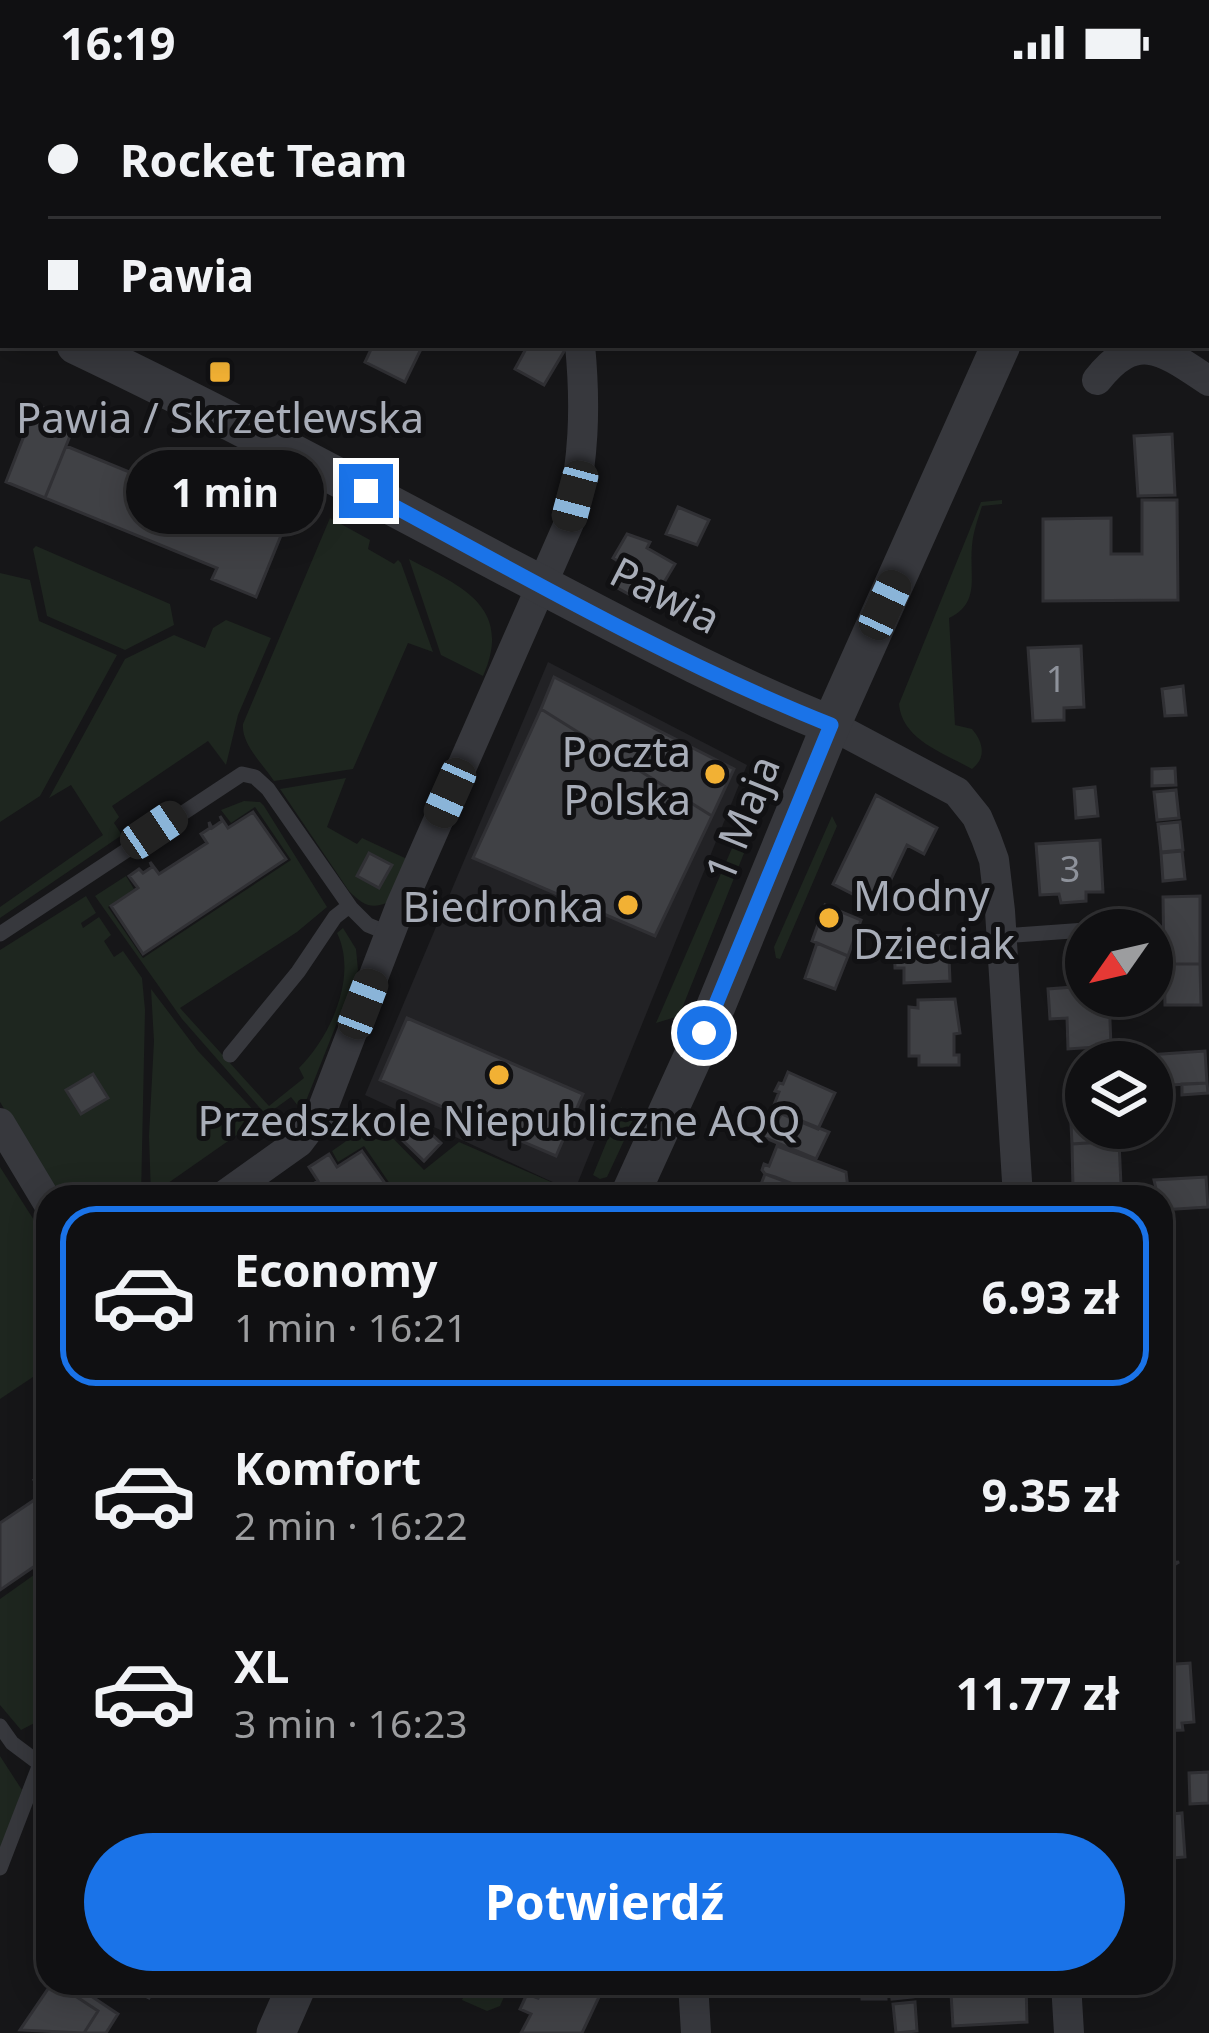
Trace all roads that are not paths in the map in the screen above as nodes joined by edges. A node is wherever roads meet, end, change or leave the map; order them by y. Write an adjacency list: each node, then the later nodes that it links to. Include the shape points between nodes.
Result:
1 (82, 348): 8 (street, Pawia)
2 (580, 348): 8 (street, via 582,470)
3 (1000, 348): 9 (street, 1 Maja)
4 (1142, 348): 6 (street, via 1121,355)
5 (1149, 348): 7 (street)
6 (1096, 380)
7 (1209, 381)
8 (541, 584): 9 (street, Pawia); 11 (street)
9 (831, 725): 14 (street, via 967,803 994,860); 19 (street, 1 Maja)
10 (349, 906): 11 (lane, via 368,925); 13 (lane, via 268,789 242,774); 15 (lane)
11 (395, 920): 18 (street, via 314,1125)
12 (1065, 932): 14 (lane)
13 (0, 934)
14 (1002, 936): 20 (street)
15 (230, 1055)
16 (0, 1123): 17 (street)
17 (37, 1185)
18 (239, 1185)
19 (634, 1185)
20 (1017, 1185)
21 (0, 1726): 22 (lane, via 12,1743)
22 (36, 1754)
23 (36, 1777): 24 (lane)
24 (0, 1868)
25 (293, 1995): 28 (street)
26 (694, 1995): 29 (street)
27 (1067, 1995): 30 (street)
28 (276, 2033)
29 (696, 2033)
30 (1069, 2033)

